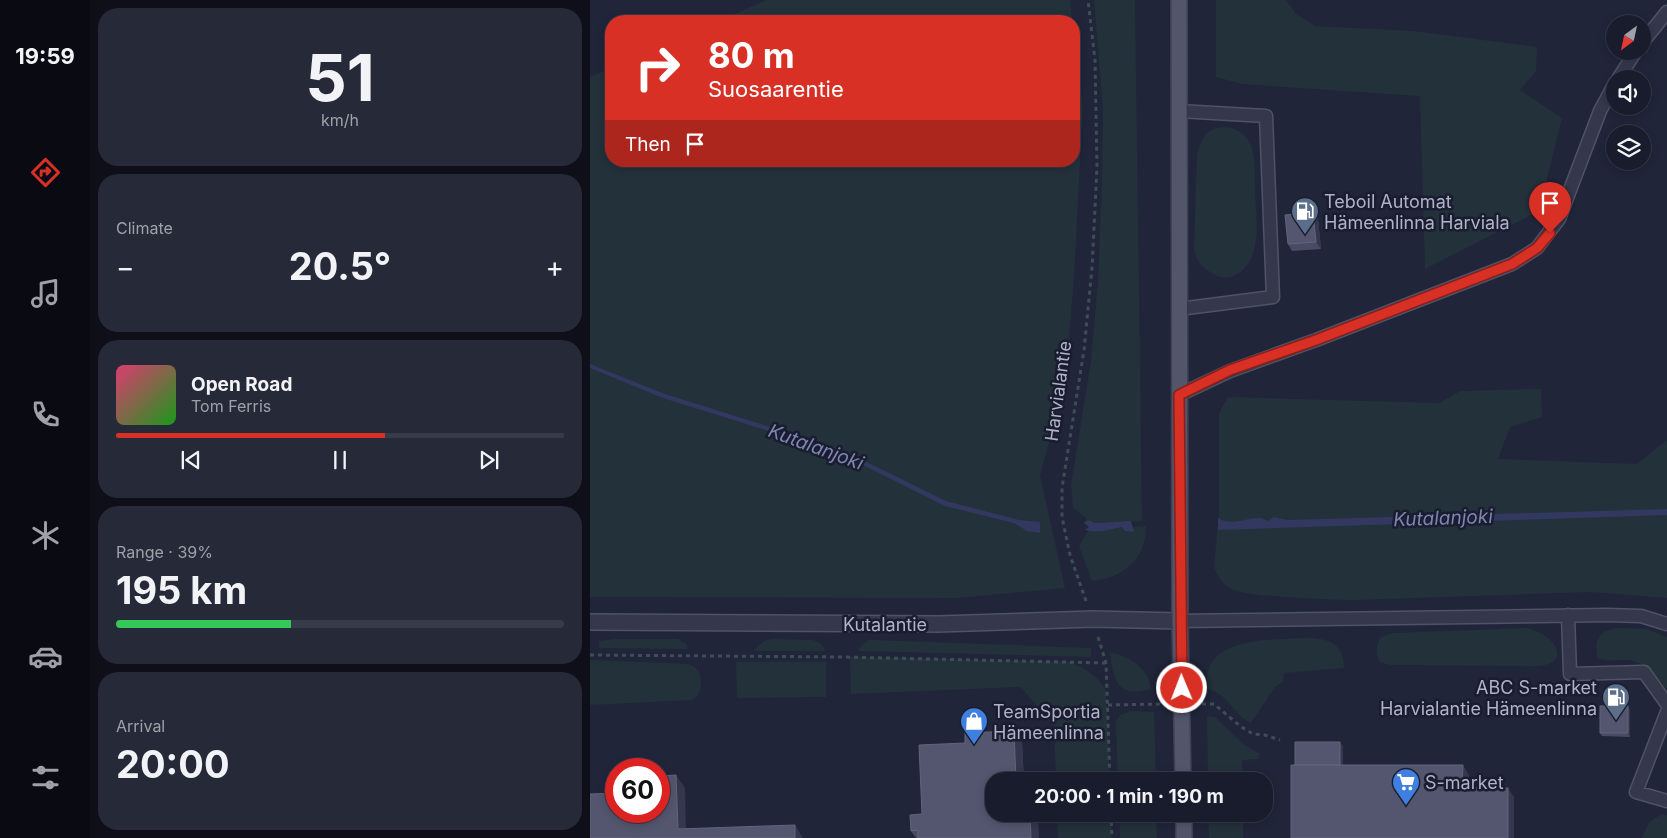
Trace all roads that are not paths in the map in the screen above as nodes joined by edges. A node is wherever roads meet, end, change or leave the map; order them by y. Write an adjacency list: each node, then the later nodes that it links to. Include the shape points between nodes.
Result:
1 (1179, 0): 5 (main road)
2 (1667, 12): 3 (lane)
3 (1651, 32)
4 (1606, 99): 7 (lane, via 1559,219 1537,248 1512,264 1230,370)
5 (1178, 110): 6 (main road); 6 (lane, via 1266,116 1273,296)
6 (1179, 309): 7 (main road)
7 (1179, 395): 9 (main road)
8 (1568, 615): 9 (lane); 11 (lane, via 1641,616); 12 (lane, via 1570,674 1644,672)
9 (1180, 621): 10 (street, Kutalantie, via 1092,619 938,624); 14 (main road)
10 (590, 622)
11 (1667, 624)
12 (1667, 704)
13 (1667, 712): 15 (lane, via 1636,792)
14 (1183, 772)
15 (1667, 801)
16 (1184, 822): 17 (main road)
17 (1184, 838)

